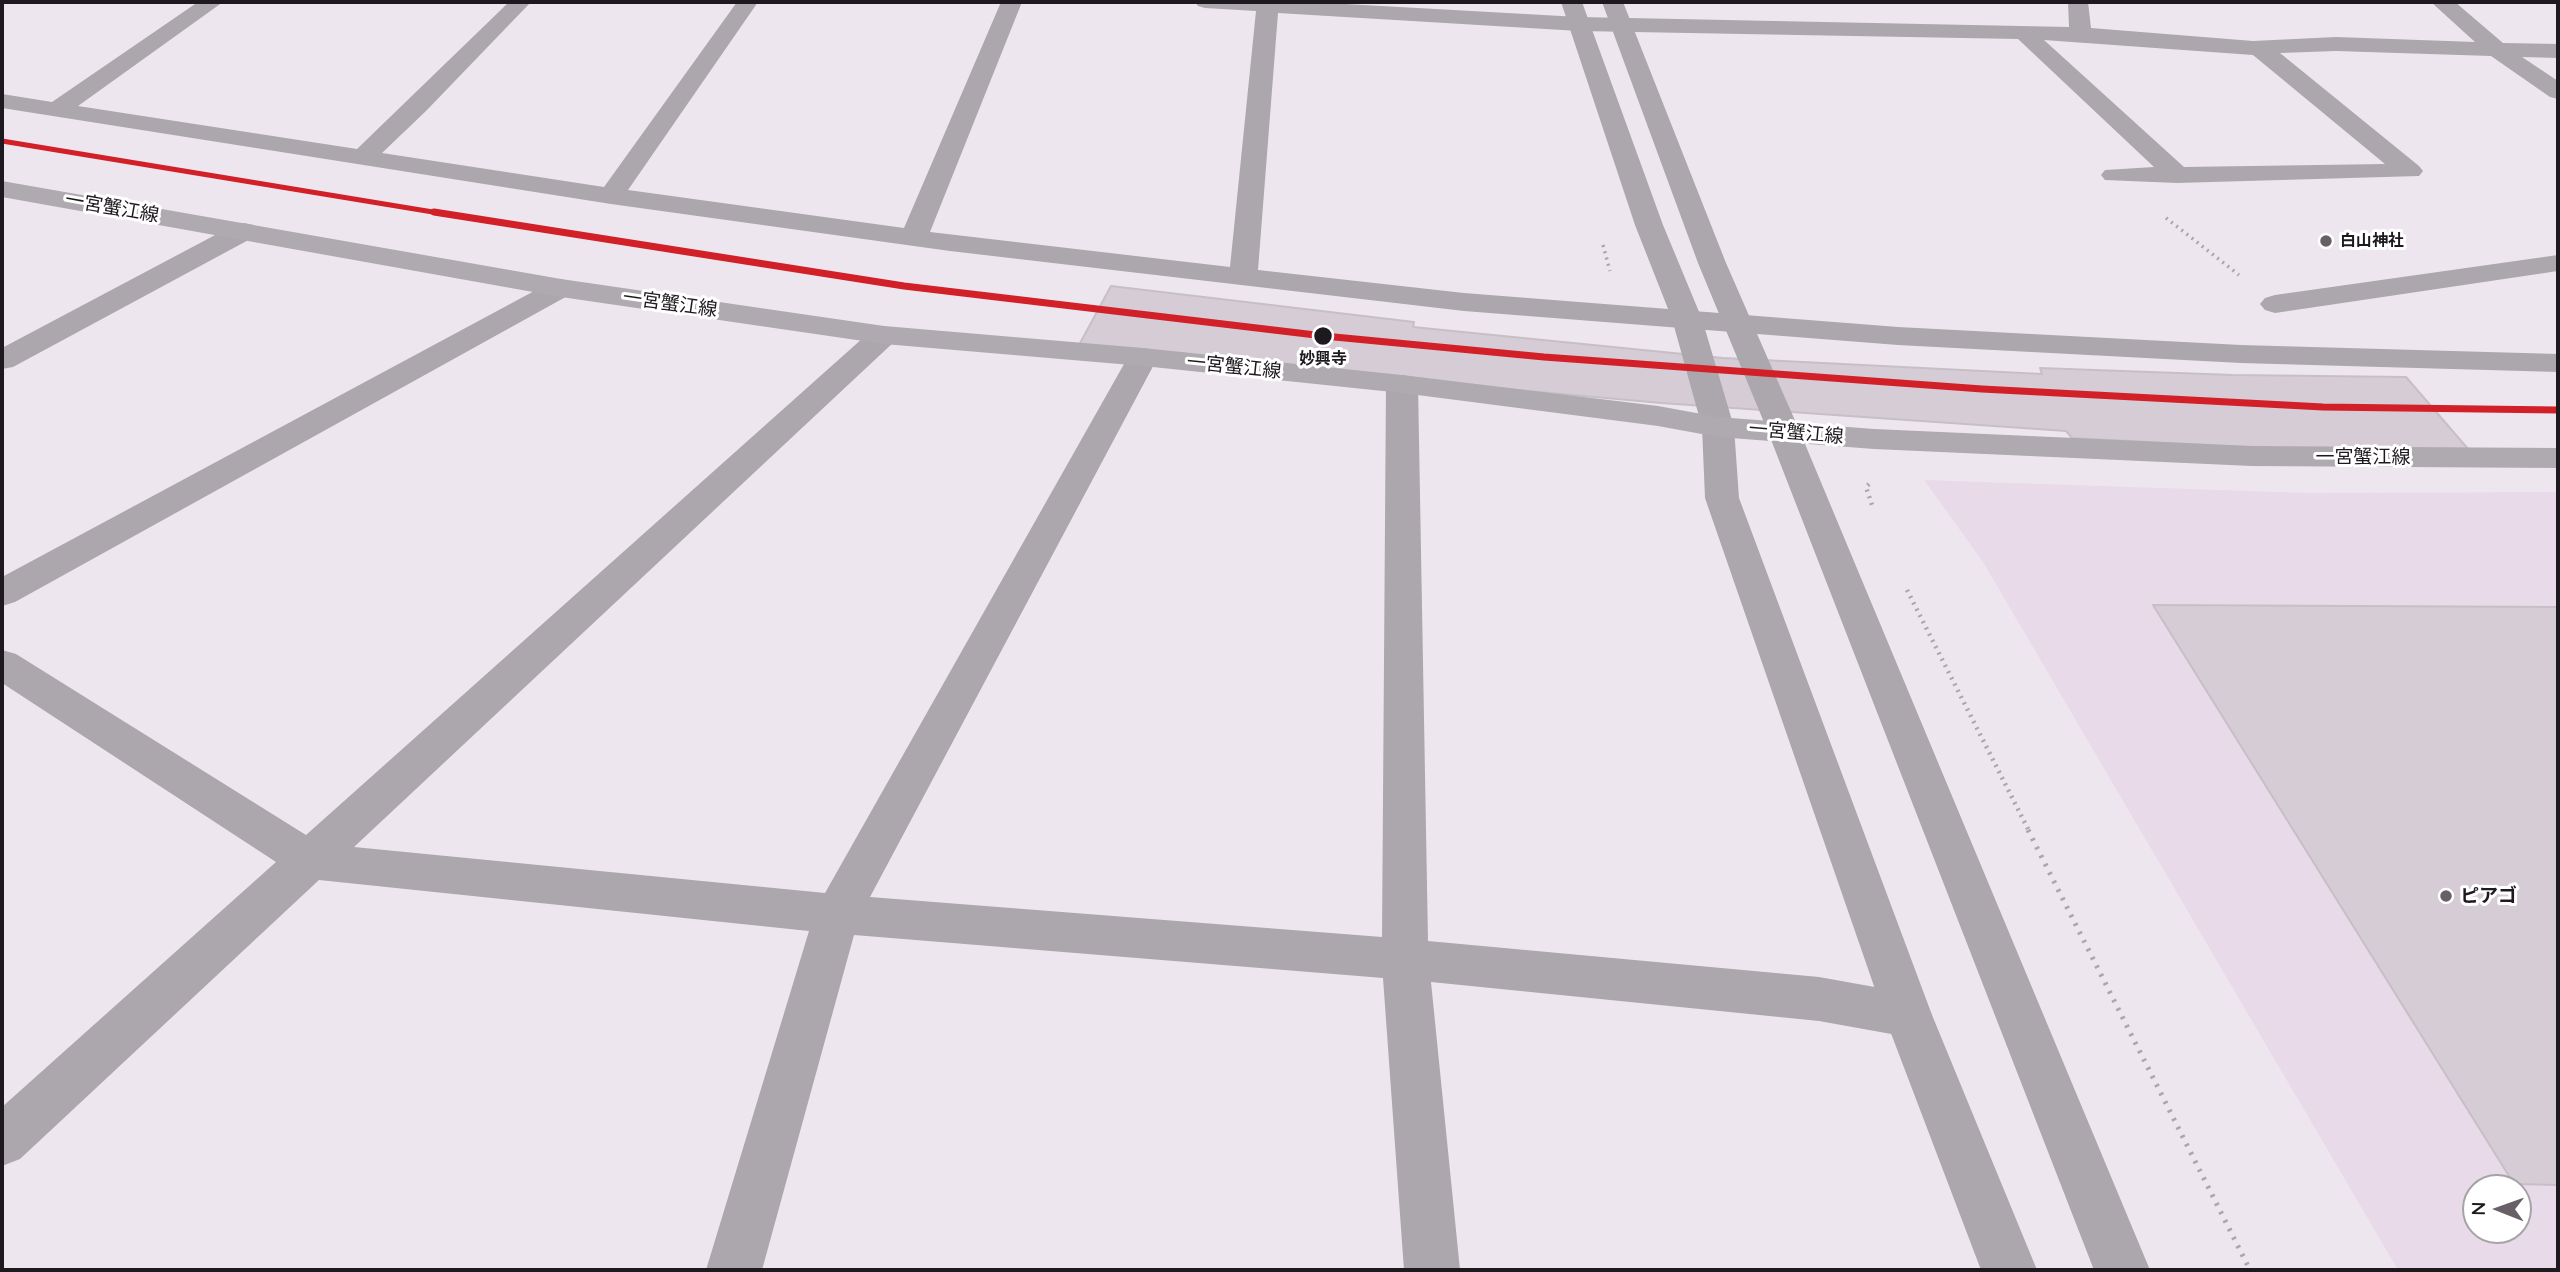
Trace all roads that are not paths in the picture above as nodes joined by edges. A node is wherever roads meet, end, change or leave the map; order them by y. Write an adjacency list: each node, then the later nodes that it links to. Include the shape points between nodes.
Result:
1 (212, 2): 18 (street)
2 (521, 2): 19 (street)
3 (748, 2): 23 (street)
4 (1012, 2): 25 (street)
5 (1205, 2): 8 (street)
6 (2078, 2): 12 (street)
7 (2442, 2): 14 (street)
8 (1268, 4): 9 (street); 27 (street)
9 (1575, 13): 10 (street); 30 (street)
10 (1616, 13): 11 (street, via 1899,21); 31 (street)
11 (2024, 33): 12 (street); 21 (street)
12 (2080, 34): 13 (street)
13 (2259, 48): 14 (street, via 2336,44); 21 (street, via 2410,171)
14 (2498, 50): 15 (street); 16 (street)
15 (2558, 51)
16 (2558, 92)
17 (2, 102): 18 (street)
18 (56, 110): 19 (street)
19 (362, 158): 23 (street)
20 (2114, 175): 21 (street)
21 (2177, 175)
22 (2, 189): 24 (main road, 一宮蟹江線)
23 (611, 196): 25 (street)
24 (244, 231): 28 (main road, 一宮蟹江線); 34 (street)
25 (914, 238): 27 (street)
26 (2558, 263): 29 (street)
27 (1243, 277): 30 (street, via 1464,302)
28 (561, 288): 32 (main road, 一宮蟹江線); 40 (street)
29 (2275, 304)
30 (1687, 319): 31 (street); 37 (street)
31 (1737, 323): 35 (street, via 2241,354); 38 (street)
32 (884, 335): 33 (main road, 一宮蟹江線); 42 (street)
33 (1143, 357): 36 (main road, 一宮蟹江線); 43 (street)
34 (2, 360)
35 (2558, 363)
36 (1402, 384): 37 (main road, 一宮蟹江線); 44 (street)
37 (1718, 427): 38 (main road, 一宮蟹江線); 45 (street, via 1722,498)
38 (1784, 432): 39 (main road, 一宮蟹江線, via 2252,456); 50 (street)
39 (2558, 458)
40 (2, 593)
41 (2, 664): 42 (street)
42 (311, 861): 43 (street); 46 (street)
43 (837, 914): 44 (street); 47 (street)
44 (1405, 958): 45 (street, via 1819,999); 48 (street)
45 (1908, 1015): 49 (street)
46 (2, 1141)
47 (734, 1270)
48 (1432, 1270)
49 (2009, 1270)
50 (2122, 1270)

